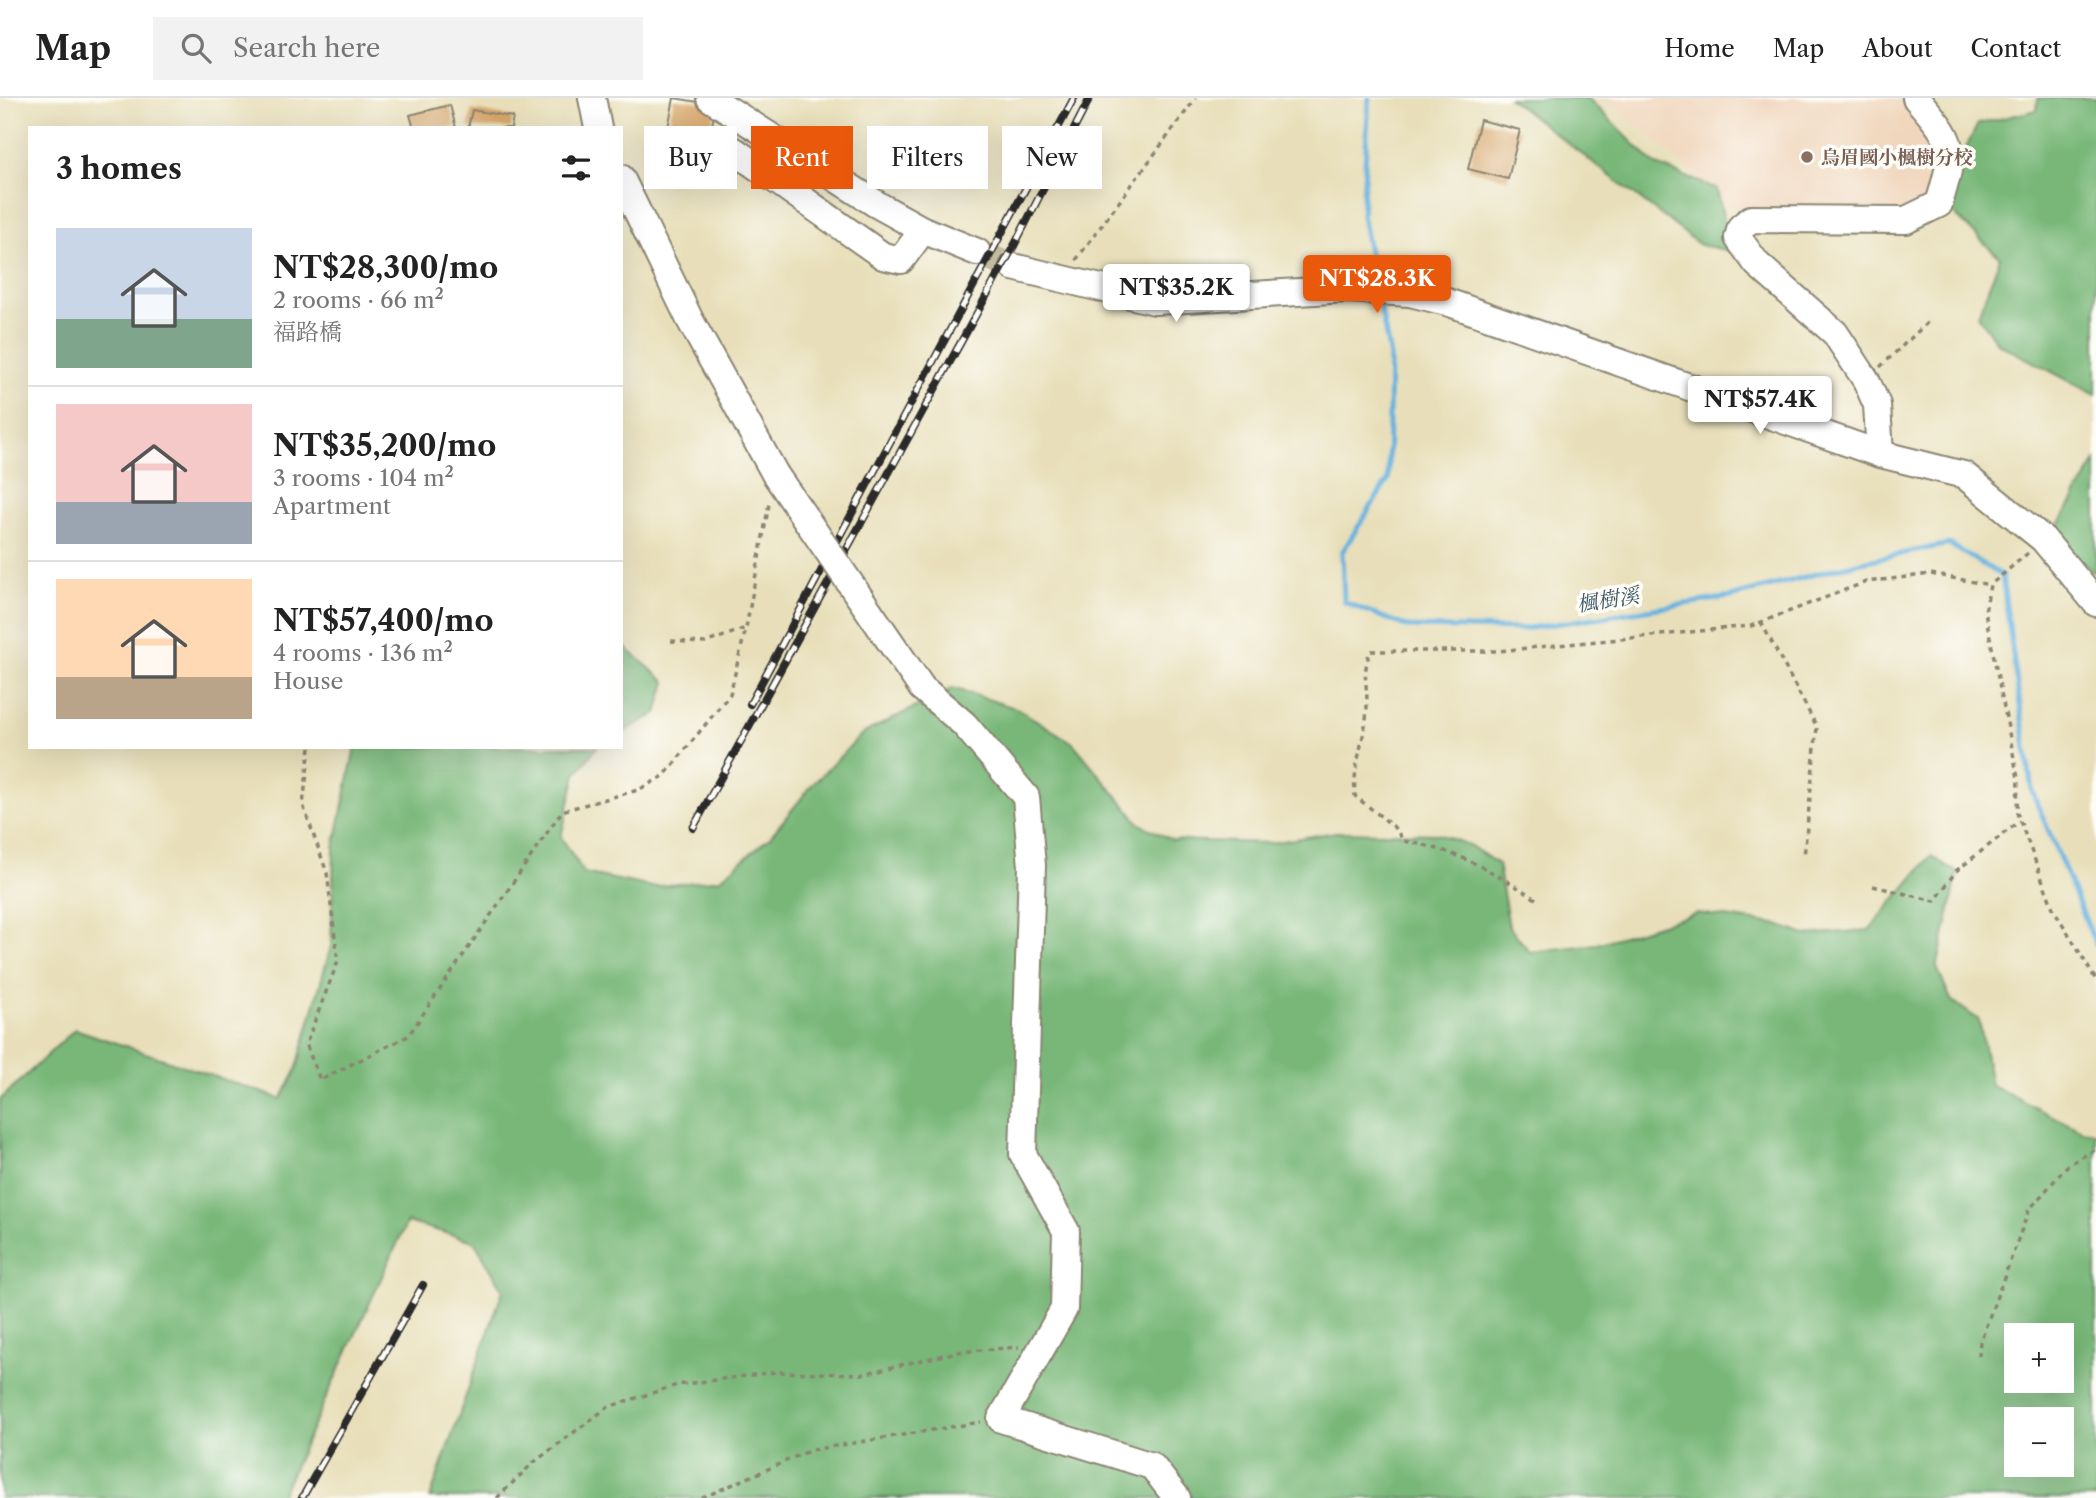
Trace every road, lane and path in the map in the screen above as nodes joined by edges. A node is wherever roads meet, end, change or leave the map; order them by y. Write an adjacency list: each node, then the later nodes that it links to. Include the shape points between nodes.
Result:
1 (592, 98): 5 (street)
2 (709, 98): 8 (street)
3 (1196, 98): 11 (path)
4 (1916, 98): 13 (street, via 1943,129 1952,159 1939,204 1906,220 1751,219 1741,227 1738,238 1757,264 1835,333)
5 (598, 126)
6 (737, 152): 8 (street, via 883,256 901,260)
7 (623, 182): 15 (street, via 690,320)
8 (923, 230): 9 (street)
9 (977, 253)
10 (1013, 267): 11 (street)
11 (1063, 279): 14 (street, via 1155,301 1347,289 1410,293 1508,321)
12 (1928, 322): 13 (path)
13 (1866, 380): 14 (street, via 1877,405)
14 (1880, 454): 16 (street, via 1964,475)
15 (775, 474): 20 (path); 29 (street, bridge, via 922,688 964,724 1026,797 1032,866 1023,1154 1066,1231 1064,1309)
16 (2043, 539): 17 (path); 18 (street)
17 (1990, 585): 19 (path, via 1931,574 1866,582); 23 (path, via 1985,612 2018,778)
18 (2096, 603)
19 (1761, 622): 24 (path, via 1817,727); 26 (path, via 1497,651 1370,651 1363,674 1367,704 1353,780 1355,796 1394,826 1404,841 1437,846 1480,864)
20 (746, 628): 21 (path, via 705,643); 22 (path, via 730,694 664,776 638,790 562,811 408,1036 320,1080 306,1044 338,961 327,873 303,806)
21 (671, 641)
22 (310, 749)
23 (2020, 821): 25 (path, via 1956,871 1936,901); 27 (path, via 2053,908)
24 (1804, 857)
25 (1873, 886)
26 (1536, 899)
27 (2096, 980)
28 (2096, 1149): 30 (path, via 2068,1165 2029,1210 1980,1342)
29 (1043, 1346): 31 (street); 32 (path, via 957,1352 862,1374 775,1372 677,1385 608,1407 533,1463)
30 (1979, 1356)
31 (1001, 1419): 33 (path, via 811,1450); 34 (street, via 1152,1466)
32 (498, 1498)
33 (702, 1498)
34 (1177, 1498)

